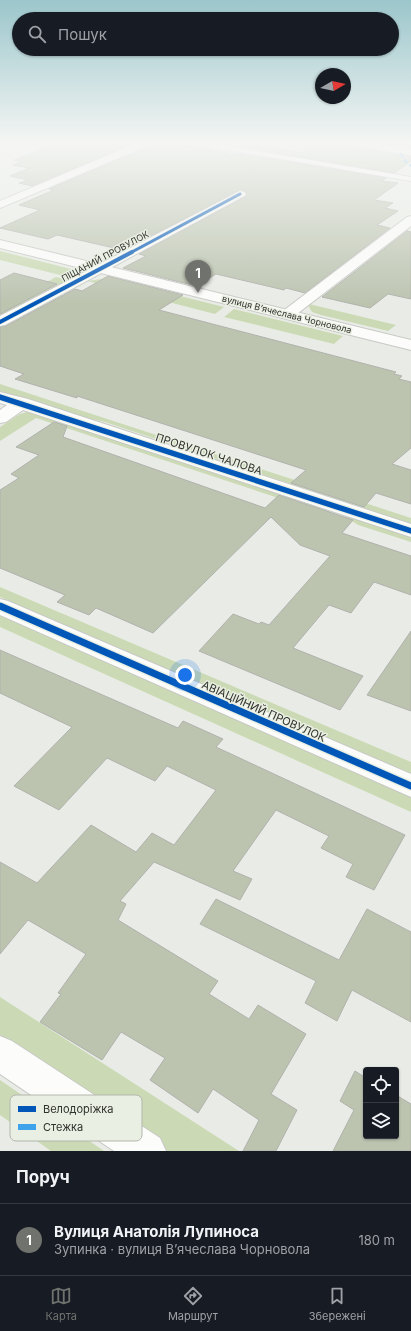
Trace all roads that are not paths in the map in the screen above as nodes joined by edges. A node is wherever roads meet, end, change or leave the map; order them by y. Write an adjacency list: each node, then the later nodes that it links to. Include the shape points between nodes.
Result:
1 (17, 197): 3 (street)
2 (235, 197): 6 (street, ПІЩАНИЙ ПРОВУЛОК)
3 (0, 204)
4 (411, 220): 7 (street)
5 (0, 244): 6 (street, вулиця Вʼячеслава Чорновола)
6 (101, 268): 7 (street, вулиця Вʼячеслава Чорновола); 8 (street, ПІЩАНИЙ ПРОВУЛОК)
7 (288, 314): 9 (street, вулиця Вʼячеслава Чорновола)
8 (0, 322)
9 (411, 345)
10 (0, 397): 11 (street, ПРОВУЛОК ЧАЛОВА)
11 (22, 404): 12 (street); 13 (street, ПРОВУЛОК ЧАЛОВА)
12 (0, 418)
13 (411, 531)
14 (0, 606): 15 (street, АВІАЦІЙНИЙ ПРОВУЛОК)
15 (411, 786)
16 (0, 1054): 17 (street)
17 (62, 1095)
18 (131, 1141): 19 (street)
19 (146, 1151)

